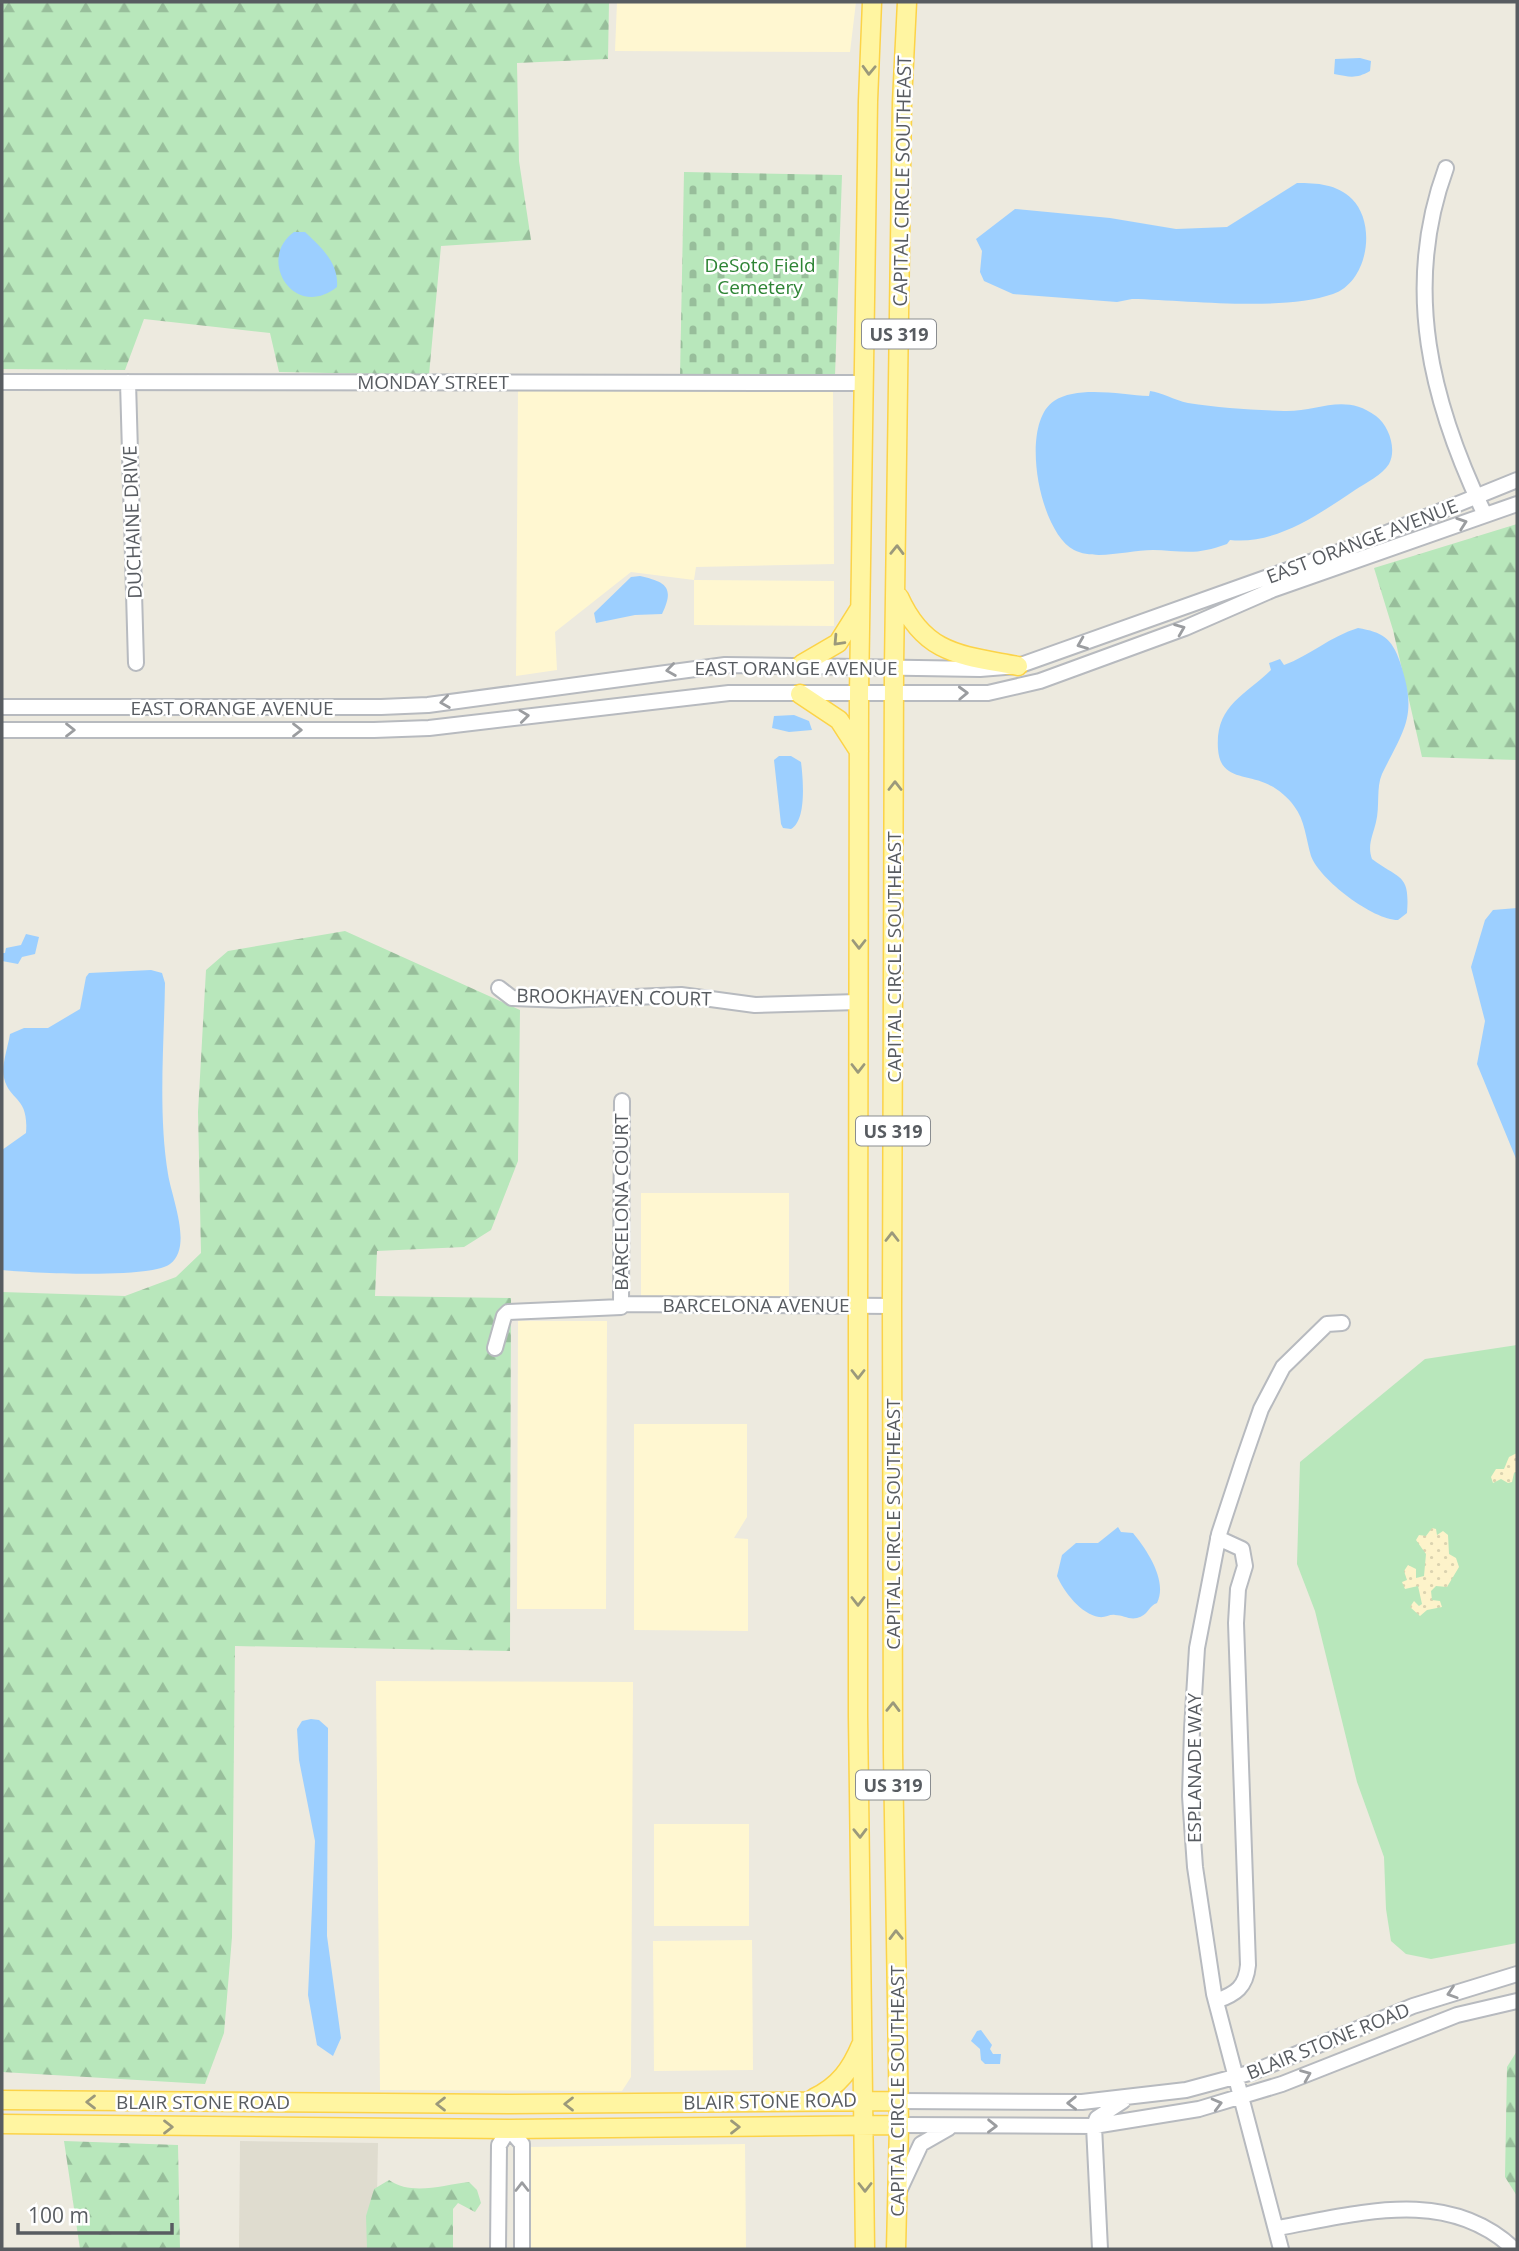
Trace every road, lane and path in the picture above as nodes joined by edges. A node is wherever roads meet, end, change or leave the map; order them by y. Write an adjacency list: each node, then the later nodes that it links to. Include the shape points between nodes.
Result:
1 (872, 2): 6 (main road, CAPITAL CIRCLE SOUTHEAST / US 319, one-way to 6)
2 (905, 6): 11 (main road, CAPITAL CIRCLE SOUTHEAST / US 319, one-way to 2)
3 (1447, 167): 8 (street, via 1430,227 1424,326 1444,412)
4 (2, 382): 5 (street, MONDAY STREET)
5 (128, 382): 6 (street, MONDAY STREET); 13 (street, DUCHAINE DRIVE)
6 (864, 383): 12 (main road, CAPITAL CIRCLE SOUTHEAST / US 319)
7 (1517, 480): 8 (street, EAST ORANGE AVENUE)
8 (1476, 496): 10 (street); 16 (street, EAST ORANGE AVENUE, one-way to 16, via 1347,549)
9 (1517, 504): 10 (street, EAST ORANGE AVENUE)
10 (1485, 515): 20 (street, EAST ORANGE AVENUE, one-way to 10, via 988,692 1040,681 1185,628 1272,590)
11 (896, 591): 16 (main road, via 916,629 940,648); 17 (main road, CAPITAL CIRCLE SOUTHEAST / US 319)
12 (862, 605): 14 (main road, one-way to 14, via 838,643); 15 (main road, CAPITAL CIRCLE SOUTHEAST / US 319)
13 (136, 663)
14 (802, 664): 15 (street, EAST ORANGE AVENUE); 21 (street, EAST ORANGE AVENUE, one-way to 21, via 684,669 428,705)
15 (861, 665): 17 (street, EAST ORANGE AVENUE); 19 (main road, CAPITAL CIRCLE SOUTHEAST / US 319)
16 (1018, 666): 17 (street, EAST ORANGE AVENUE)
17 (894, 667): 20 (main road, CAPITAL CIRCLE SOUTHEAST / US 319)
18 (800, 694): 19 (street, EAST ORANGE AVENUE); 22 (street, EAST ORANGE AVENUE, one-way to 18, via 401,729 729,693); 23 (main road, via 839,720)
19 (859, 695): 20 (street, EAST ORANGE AVENUE); 23 (main road, CAPITAL CIRCLE SOUTHEAST / US 319)
20 (895, 695): 29 (main road, CAPITAL CIRCLE SOUTHEAST / US 319, one-way to 20)
21 (2, 707)
22 (2, 730)
23 (859, 751): 25 (main road, CAPITAL CIRCLE SOUTHEAST / US 319, one-way to 25)
24 (499, 988): 25 (street, BROOKHAVEN COURT, via 512,998 681,995 755,1005)
25 (859, 1002): 28 (main road, CAPITAL CIRCLE SOUTHEAST / US 319, one-way to 28)
26 (622, 1101): 27 (street, BARCELONA COURT)
27 (621, 1305): 28 (street, BARCELONA AVENUE); 31 (street, BARCELONA AVENUE, via 508,1312)
28 (858, 1305): 29 (street, BARCELONA AVENUE); 36 (main road, CAPITAL CIRCLE SOUTHEAST / US 319, one-way to 36)
29 (892, 1306): 43 (main road, CAPITAL CIRCLE SOUTHEAST / US 319, one-way to 29)
30 (1342, 1323): 32 (street, ESPLANADE WAY, via 1327,1324 1283,1367 1261,1409)
31 (495, 1348)
32 (1218, 1538): 34 (street, ESPLANADE WAY, via 1197,1648 1190,1796 1195,1867); 34 (street, via 1242,1549 1245,1557 1236,1623 1248,1965 1239,1990)
33 (1517, 1974): 37 (street, BLAIR STONE ROAD, one-way to 37, via 1413,2006)
34 (1216, 2001): 37 (street, ESPLANADE WAY)
35 (1517, 2001): 39 (street, BLAIR STONE ROAD, one-way to 35, via 1457,2015)
36 (864, 2038): 40 (main road, CAPITAL CIRCLE SOUTHEAST / US 319); 42 (main road, via 852,2067 827,2092)
37 (1237, 2077): 38 (street, BLAIR STONE ROAD); 39 (street, ESPLANADE WAY)
38 (1126, 2098): 43 (street, BLAIR STONE ROAD, one-way to 43, via 1066,2103); 49 (street, via 1097,2118)
39 (1241, 2098): 49 (street, BLAIR STONE ROAD, one-way to 39); 54 (street, ESPLANADE WAY)
40 (865, 2099): 42 (main road, BLAIR STONE ROAD); 43 (main road, BLAIR STONE ROAD); 47 (main road, CAPITAL CIRCLE SOUTHEAST / US 319)
41 (2, 2100): 44 (main road, BLAIR STONE ROAD, one-way to 41)
42 (811, 2100): 44 (main road, BLAIR STONE ROAD, one-way to 44)
43 (899, 2101): 46 (main road, CAPITAL CIRCLE SOUTHEAST / US 319)
44 (509, 2104): 50 (main road)
45 (2, 2124): 50 (main road, BLAIR STONE ROAD, one-way to 50)
46 (899, 2125): 47 (main road, BLAIR STONE ROAD); 48 (street, BLAIR STONE ROAD); 51 (main road, CAPITAL CIRCLE SOUTHEAST / US 319)
47 (865, 2126): 50 (main road, BLAIR STONE ROAD, one-way to 47); 57 (main road, CAPITAL CIRCLE SOUTHEAST / US 319, one-way to 57)
48 (957, 2126): 49 (street, BLAIR STONE ROAD, one-way to 49); 51 (street, via 921,2144)
49 (1094, 2126): 59 (street)
50 (509, 2129): 52 (street, via 499,2145); 53 (street, one-way to 50, via 522,2144)
51 (897, 2196): 58 (main road, CAPITAL CIRCLE SOUTHEAST / US 319)
52 (498, 2224): 53 (street); 55 (street)
53 (522, 2224): 56 (street)
54 (1278, 2228): 60 (street, ESPLANADE WAY); 61 (street, via 1395,2209 1434,2209 1472,2222)
55 (498, 2249)
56 (522, 2249)
57 (865, 2249)
58 (897, 2249)
59 (1101, 2249)
60 (1281, 2249)
61 (1514, 2249)

